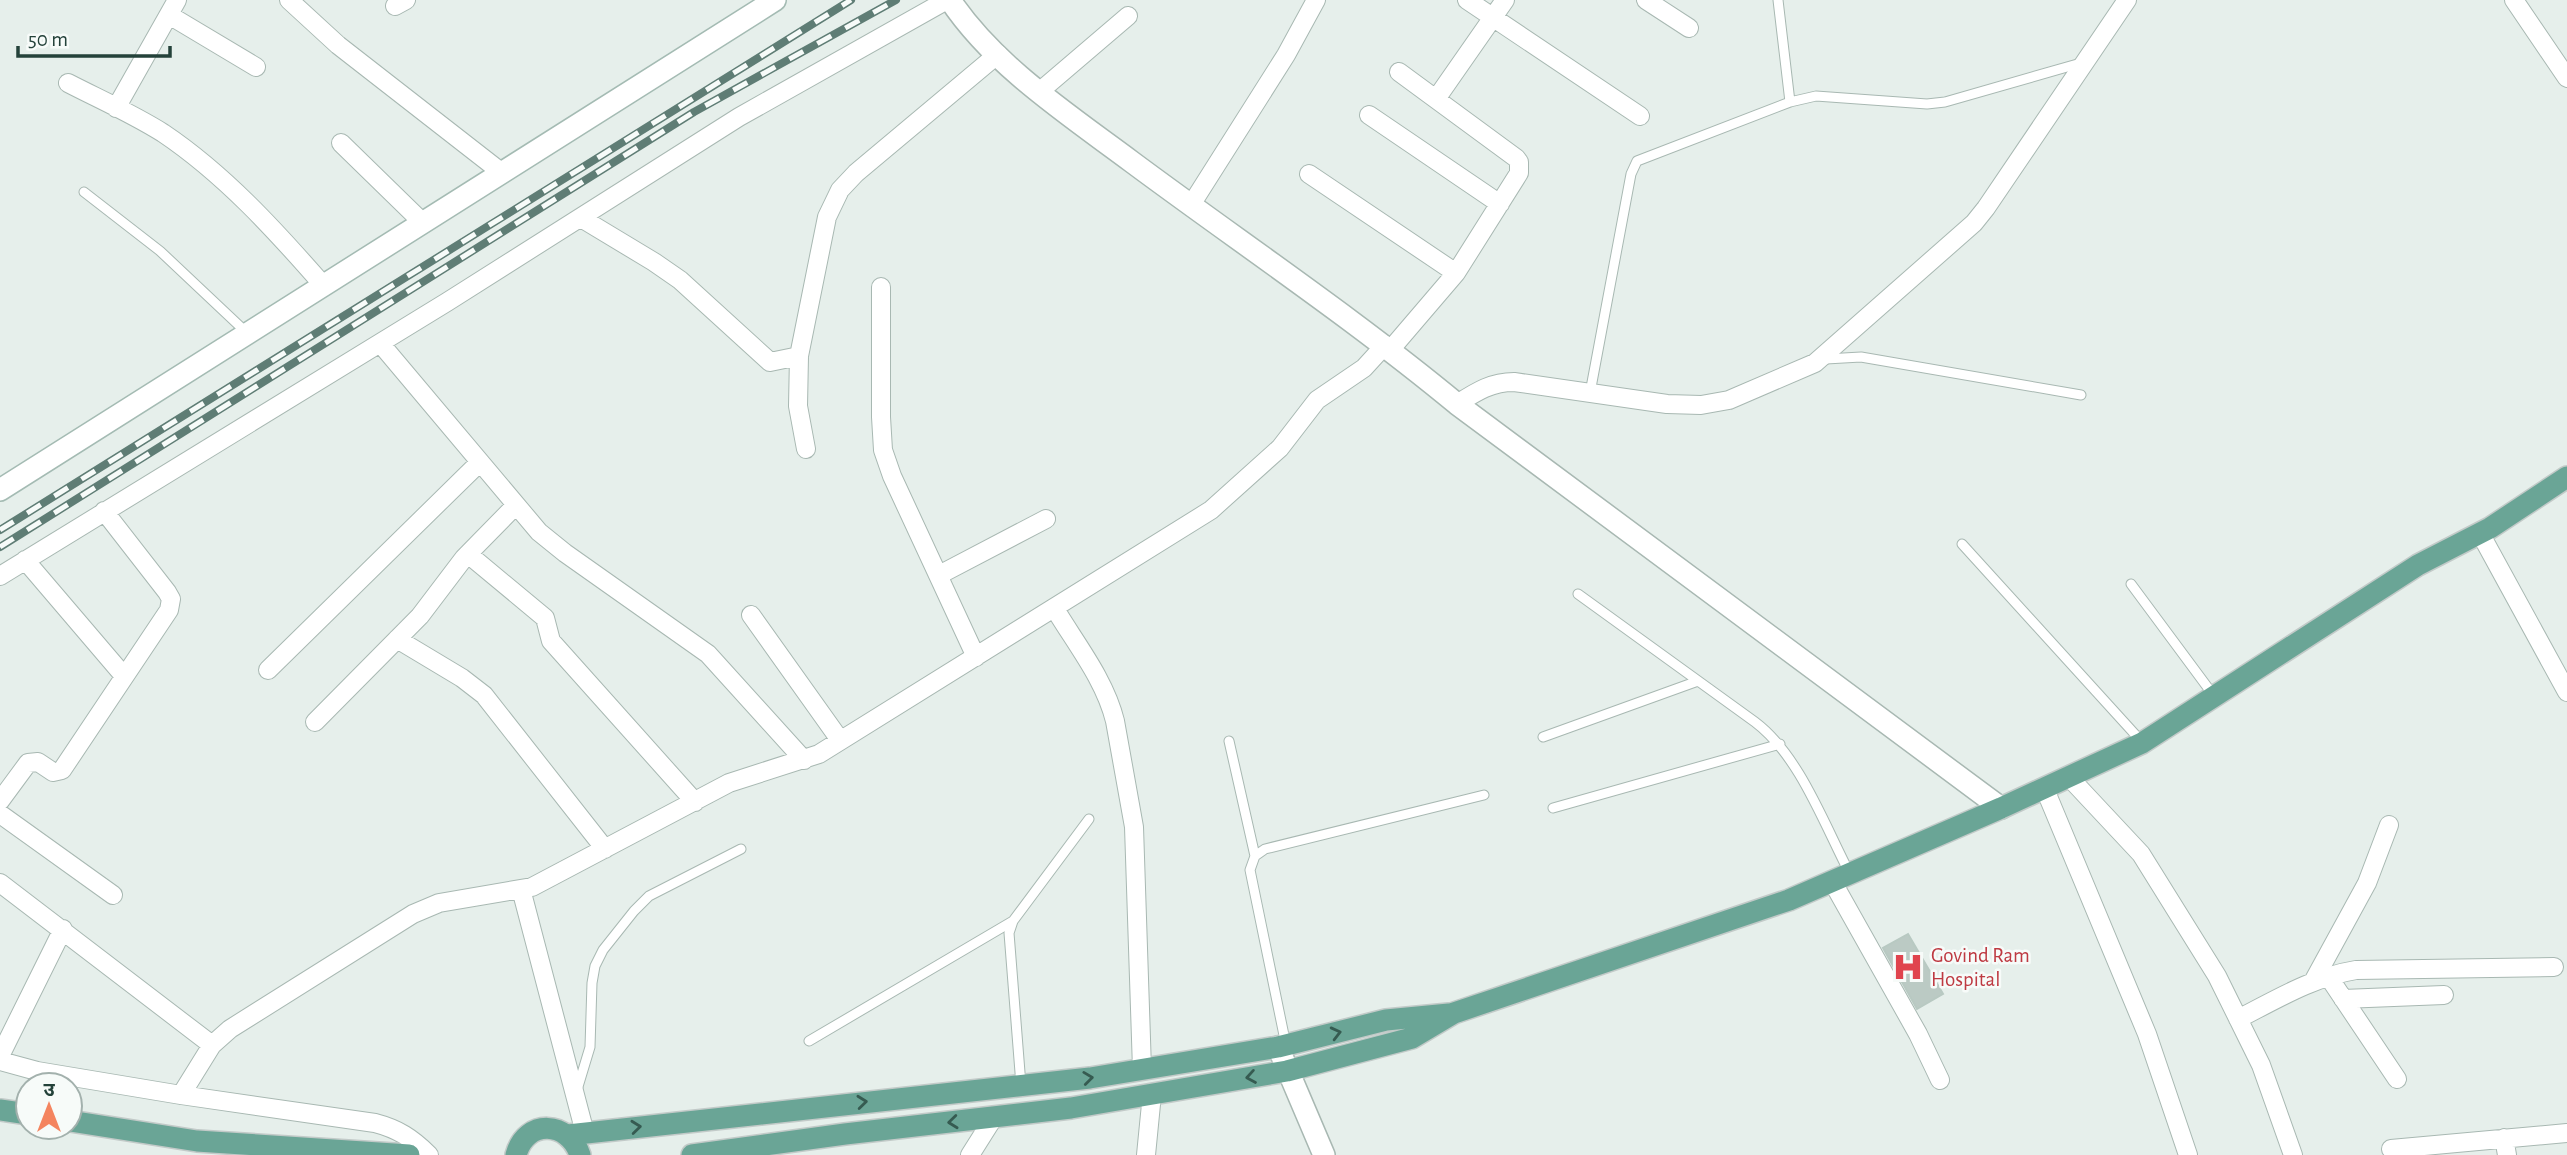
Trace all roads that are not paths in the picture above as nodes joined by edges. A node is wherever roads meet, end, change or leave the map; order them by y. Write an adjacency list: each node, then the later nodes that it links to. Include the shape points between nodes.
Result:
1 (289, 0): 28 (street, via 338,45)
2 (775, 0): 28 (street)
3 (949, 0): 15 (street, via 965,23); 33 (street, via 739,117)
4 (1317, 0): 32 (street)
5 (1467, 0): 13 (street)
6 (1505, 0): 13 (street)
7 (1646, 0): 14 (street)
8 (1778, 0): 23 (lane)
9 (2127, 0): 16 (street)
10 (2514, 0): 19 (street)
11 (172, 5): 17 (street); 24 (street)
12 (1128, 16): 21 (street)
13 (1493, 18): 22 (street); 26 (street)
14 (1689, 28)
15 (998, 54): 21 (street); 41 (street, via 840,190 824,228)
16 (2087, 62): 23 (lane, via 1945,102 1816,96); 42 (street, via 1974,223)
17 (256, 67)
18 (1399, 72): 22 (street)
19 (2567, 78)
20 (68, 83): 24 (street)
21 (1039, 92): 32 (street)
22 (1436, 99): 31 (street, via 1519,162 1519,173)
23 (1790, 102): 43 (lane, via 1644,157 1633,166)
24 (116, 108): 36 (street, via 184,148 265,219)
25 (1369, 115): 31 (street)
26 (1640, 116)
27 (341, 143): 34 (street)
28 (501, 172): 34 (street)
29 (1309, 174): 35 (street)
30 (85, 192): 38 (lane, via 160,251)
31 (1500, 204): 35 (street)
32 (1191, 205): 40 (street)
33 (581, 218): 39 (street); 41 (street, via 680,280 770,362)
34 (422, 222): 36 (street)
35 (1456, 273): 40 (street)
36 (323, 285): 38 (street)
37 (881, 287): 57 (street, via 883,450)
38 (247, 333): 49 (street)
39 (380, 343): 47 (street); 51 (street)
40 (1388, 347): 45 (street); 61 (street, via 1317,400 1280,448 1211,510)
41 (799, 356): 46 (street, via 798,406)
42 (1815, 363): 43 (street, via 1729,400 1701,405); 44 (lane, via 1861,357)
43 (1590, 393): 45 (street, via 1498,382)
44 (2081, 396)
45 (1457, 404): 83 (street)
46 (806, 449)
47 (479, 463): 50 (street); 65 (street)
48 (2567, 477): 53 (main road)
49 (0, 490)
50 (515, 506): 55 (street); 76 (street, via 565,553 708,654)
51 (104, 511): 56 (street); 66 (street, via 171,599 169,610)
52 (1046, 519): 57 (street)
53 (2480, 533): 68 (street); 69 (main road, via 2418,565)
54 (1962, 544): 74 (lane)
55 (468, 554): 63 (street); 81 (street, via 545,618 551,641)
56 (25, 560): 58 (street); 66 (street)
57 (939, 575): 64 (street)
58 (0, 576)
59 (2131, 584): 69 (lane)
60 (1578, 594): 67 (lane)
61 (1055, 609): 64 (street); 106 (street, via 1111,704 1120,747 1134,827)
62 (751, 615): 72 (street)
63 (397, 639): 70 (street); 87 (street, via 484,695)
64 (976, 657): 72 (street)
65 (268, 670)
66 (124, 677): 80 (street, via 62,770 53,772 38,762 29,763)
67 (1698, 681): 71 (lane); 75 (lane)
68 (2567, 692)
69 (2214, 696): 74 (main road)
70 (315, 722)
71 (1543, 737)
72 (840, 740): 76 (street)
73 (1229, 741): 89 (lane)
74 (2142, 743): 77 (main road)
75 (1780, 744): 82 (lane); 90 (lane, via 1796,768)
76 (804, 760): 81 (street, via 749,775)
77 (2068, 776): 78 (main road); 101 (street, via 2141,854 2217,976)
78 (2044, 787): 83 (main road); 129 (street, via 2147,1034)
79 (1484, 795): 89 (lane, via 1265,849)
80 (0, 801)
81 (695, 802): 87 (street)
82 (1553, 808)
83 (2001, 808): 90 (main road)
84 (0, 814): 93 (street)
85 (1089, 819): 94 (lane)
86 (2389, 825): 97 (street)
87 (605, 849): 92 (street, via 547,881)
88 (741, 849): 112 (lane, via 649,896 603,950 592,983 590,1047)
89 (1255, 856): 104 (lane, via 1250,870)
90 (1841, 878): 100 (main road, via 1789,900); 109 (street)
91 (0, 883): 95 (street)
92 (521, 889): 103 (street, via 426,907 230,1028); 112 (street)
93 (113, 895)
94 (1013, 921): 102 (lane); 110 (lane, via 1008,947)
95 (63, 929): 103 (street); 105 (street)
96 (2554, 967): 97 (street, via 2356,970)
97 (2321, 978): 99 (street); 101 (street)
98 (2444, 995): 99 (street)
99 (2343, 999): 108 (street)
100 (1454, 1013): 104 (main road, one-way to 100, via 1386,1020); 107 (main road, via 1412,1038)
101 (2238, 1019): 130 (street, via 2261,1065)
102 (809, 1041)
103 (212, 1045): 113 (street)
104 (1282, 1046): 106 (main road); 107 (street)
105 (0, 1058): 113 (street, via 37,1071)
106 (1142, 1069): 110 (main road, one-way to 106)
107 (1287, 1071): 111 (main road, one-way to 111); 128 (street)
108 (2397, 1079)
109 (1940, 1080)
110 (1021, 1085): 117 (main road, one-way to 110)
111 (1153, 1094): 114 (main road); 127 (street)
112 (575, 1095): 117 (street)
113 (181, 1096): 122 (street, via 374,1123 413,1139)
114 (994, 1117): 120 (main road, one-way to 120); 126 (street)
115 (84, 1123): 121 (main road, via 197,1141)
116 (2567, 1133): 118 (street)
117 (577, 1134): 123 (main road, via 536,1130 521,1143); 124 (main road)
118 (2505, 1146): 119 (street)
119 (2391, 1149)
120 (730, 1152): 125 (main road)
121 (409, 1155)
122 (429, 1155)
123 (516, 1155)
124 (580, 1155)
125 (692, 1155)
126 (970, 1155)
127 (1146, 1155)
128 (1324, 1155)
129 (2188, 1155)
130 (2293, 1155)

